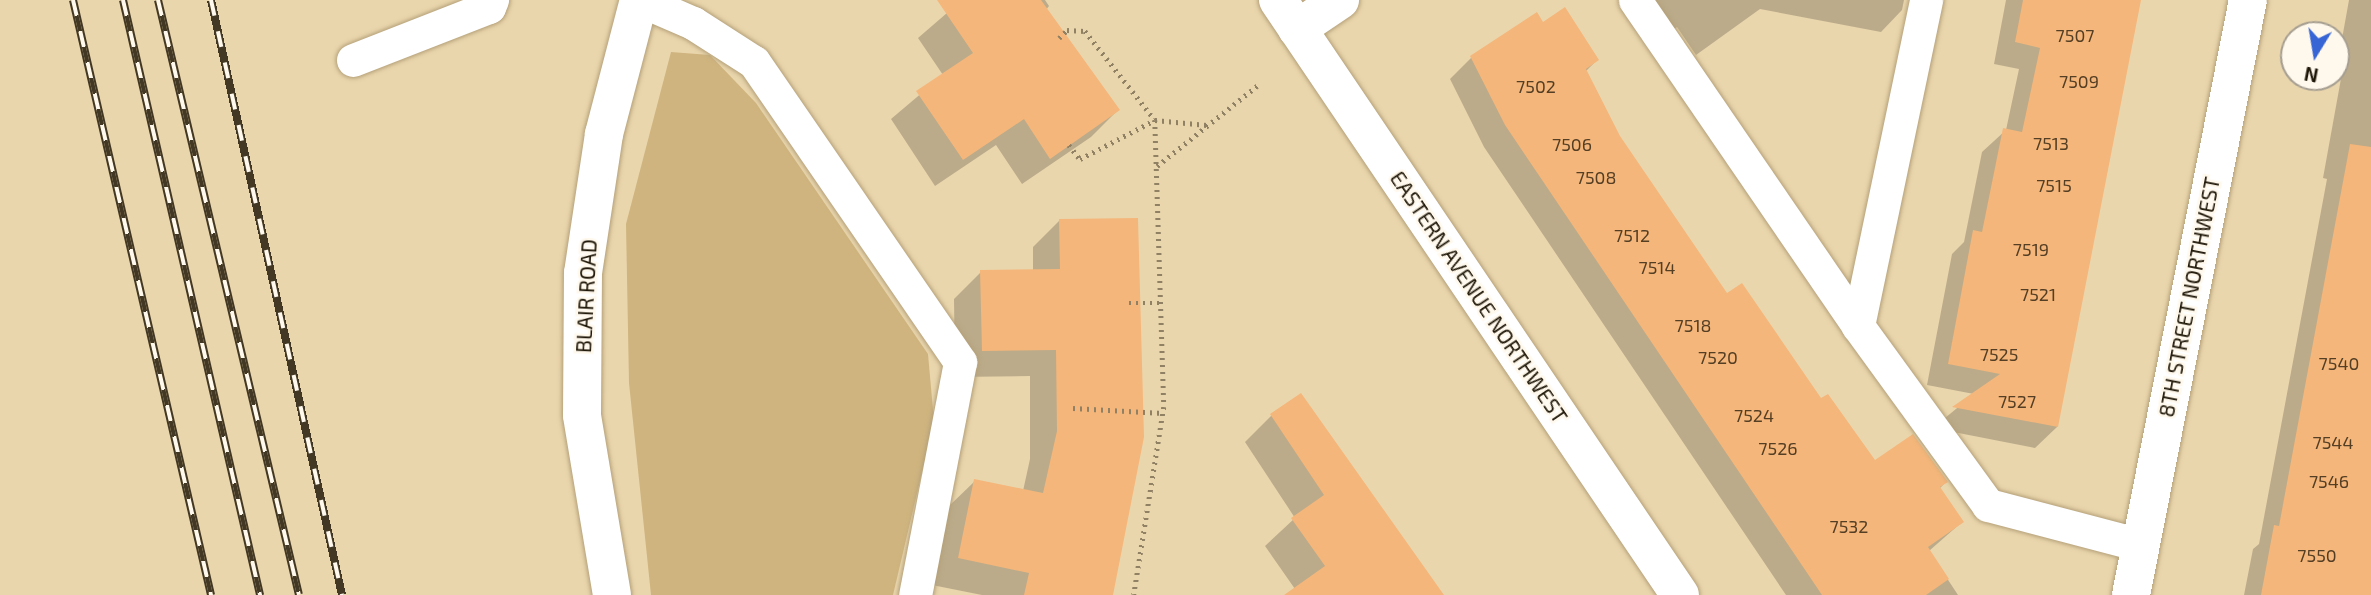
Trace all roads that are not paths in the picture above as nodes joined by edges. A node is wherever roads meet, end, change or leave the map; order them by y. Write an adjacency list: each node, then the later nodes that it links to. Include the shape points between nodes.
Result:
1 (492, 0): 8 (lane, via 489,7)
2 (639, 0): 11 (street, BLAIR ROAD, via 604,134 583,273 582,415); 12 (lane, via 693,23 754,62 960,362)
3 (1340, 0): 7 (street)
4 (1634, 0): 9 (lane)
5 (1926, 0): 9 (lane)
6 (2248, 0): 10 (street, 8TH STREET NORTHWEST)
7 (1288, 14): 13 (street, EASTERN AVENUE NORTHWEST)
8 (353, 60)
9 (1858, 326): 10 (lane, via 1988,505)
10 (2140, 545): 14 (street, 8TH STREET NORTHWEST)
11 (612, 595)
12 (915, 595)
13 (1680, 595)
14 (2131, 595)

